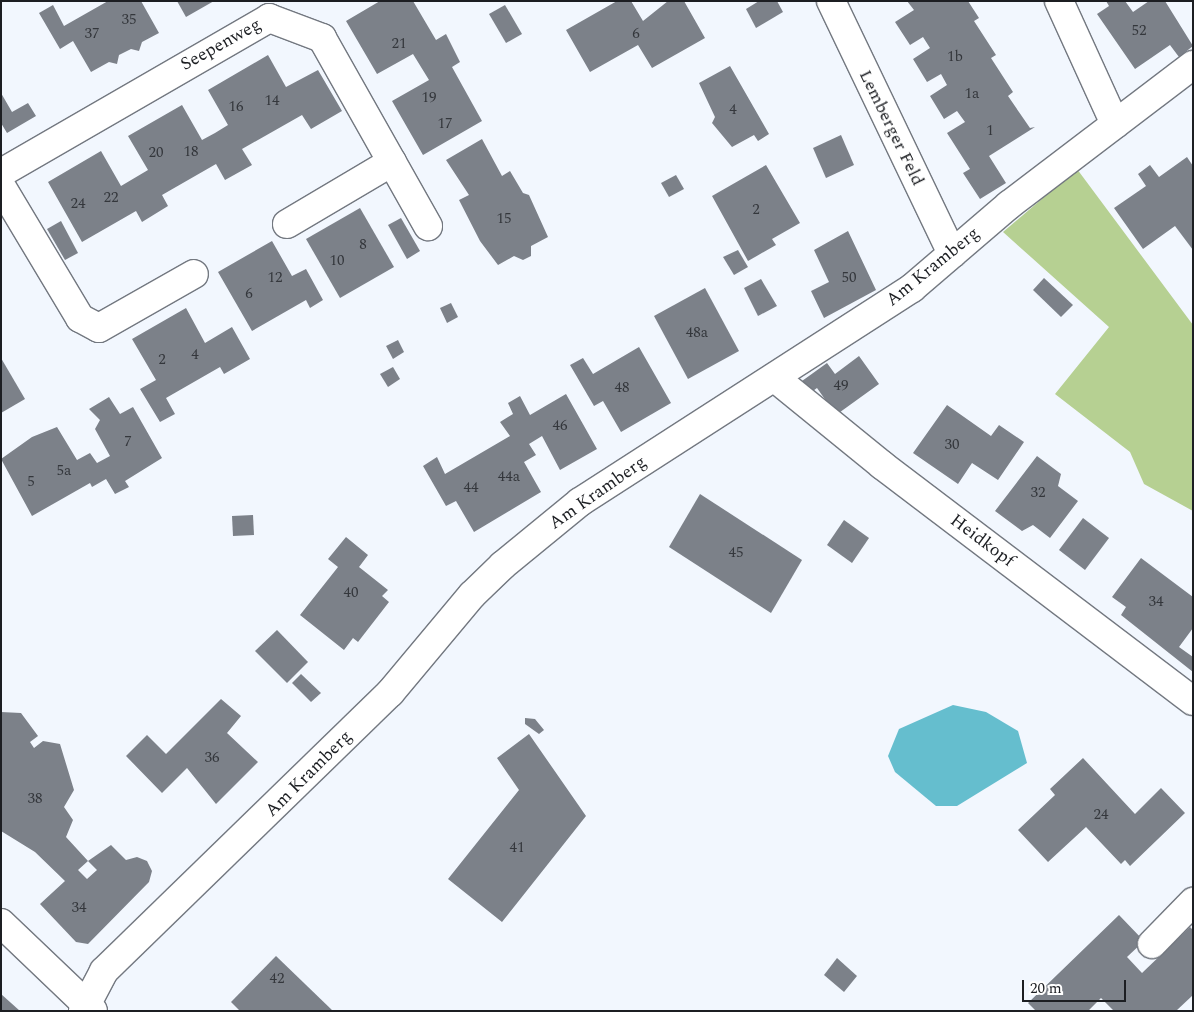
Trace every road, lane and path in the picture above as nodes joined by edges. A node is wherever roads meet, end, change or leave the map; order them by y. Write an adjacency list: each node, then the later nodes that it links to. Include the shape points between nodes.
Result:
1 (831, 1): 10 (street, Lemberger Feld)
2 (1059, 1): 4 (street)
3 (1193, 65): 4 (street, Am Kramberg)
4 (1115, 124): 10 (street, Am Kramberg)
5 (392, 162): 6 (street, Seepenweg, via 322,38 269,18); 8 (street); 9 (street, Seepenweg)
6 (1, 173)
7 (1, 186): 11 (street, via 80,318 99,328)
8 (286, 224)
9 (428, 226)
10 (952, 254): 12 (street, Am Kramberg, via 912,288)
11 (194, 274)
12 (775, 378): 13 (street, Heidkopf, via 882,465); 17 (street, Am Kramberg, via 580,502 503,565 472,595 390,693 104,971)
13 (1193, 701)
14 (1193, 902): 16 (street)
15 (1, 924): 17 (street)
16 (1152, 944)
17 (87, 1009)

